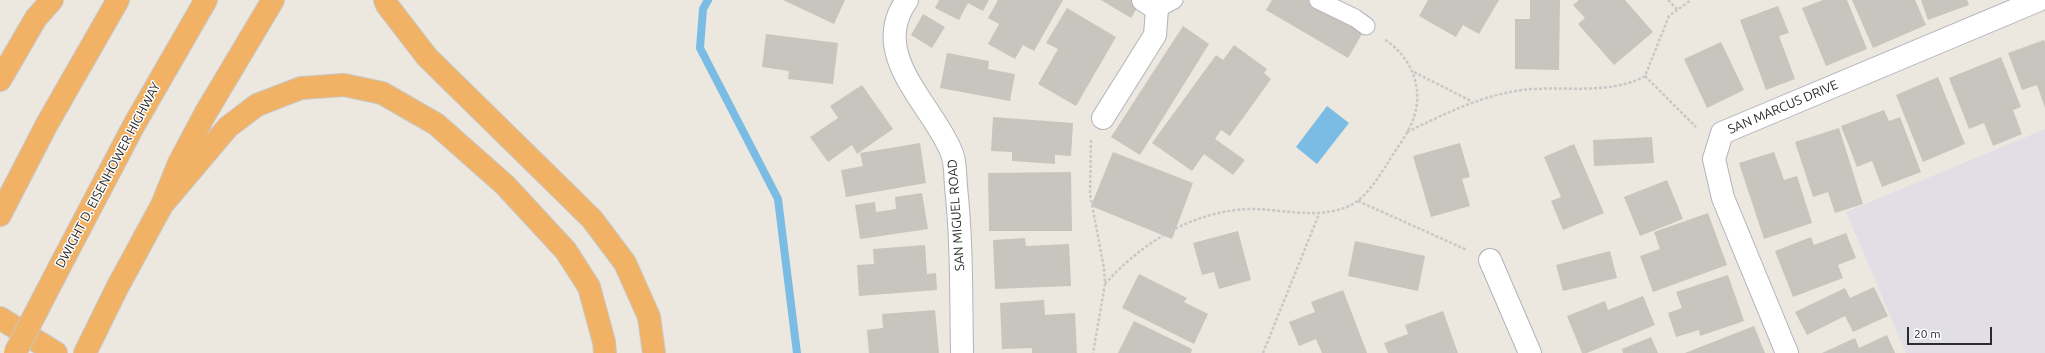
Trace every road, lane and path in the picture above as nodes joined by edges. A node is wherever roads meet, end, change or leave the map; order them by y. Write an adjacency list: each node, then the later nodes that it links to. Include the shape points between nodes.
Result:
1 (52, 0): 13 (highway)
2 (118, 0): 25 (highway)
3 (206, 0): 29 (highway, DWIGHT D. EISENHOWER HIGHWAY, bridge, via 134,125)
4 (274, 0): 23 (highway, via 205,114 179,163)
5 (385, 0): 33 (highway, via 427,57 592,219 625,262 649,317)
6 (907, 0): 34 (street, SAN MIGUEL ROAD, via 898,12 894,31 898,62 952,152 959,220)
7 (1318, 0): 14 (lane)
8 (1668, 0): 12 (path)
9 (1691, 0): 12 (path)
10 (2039, 0): 21 (street, SAN MARCUS DRIVE, via 1722,133)
11 (1158, 3): 19 (street, via 1155,35)
12 (1678, 8): 16 (path, via 1669,16)
13 (38, 9): 17 (highway)
14 (1366, 26): 15 (path, via 1396,47)
15 (1414, 72): 18 (path); 20 (path, via 1417,102 1414,118)
16 (1645, 76): 18 (path, via 1632,84 1522,90); 21 (path)
17 (0, 80)
18 (1472, 101): 20 (path)
19 (1103, 118): 27 (path, via 1098,122 1091,140 1089,176)
20 (1407, 133): 22 (path)
21 (1718, 148): 38 (street, SAN MARCUS DRIVE, via 1714,159 1723,198)
22 (1358, 202): 24 (path); 26 (path)
23 (162, 205): 31 (highway); 32 (highway, via 228,127 257,105 301,88 344,85 382,93 436,124 505,184 566,251 590,287)
24 (1319, 214): 27 (path, via 1251,209 1210,215 1176,228 1160,238 1116,271); 36 (path)
25 (0, 215)
26 (1490, 260): 37 (street)
27 (1105, 284): 35 (path)
28 (0, 318): 30 (highway)
29 (15, 353)
30 (56, 353)
31 (85, 353)
32 (605, 353)
33 (654, 353)
34 (962, 353)
35 (1093, 353)
36 (1263, 353)
37 (1530, 353)
38 (1787, 353)

